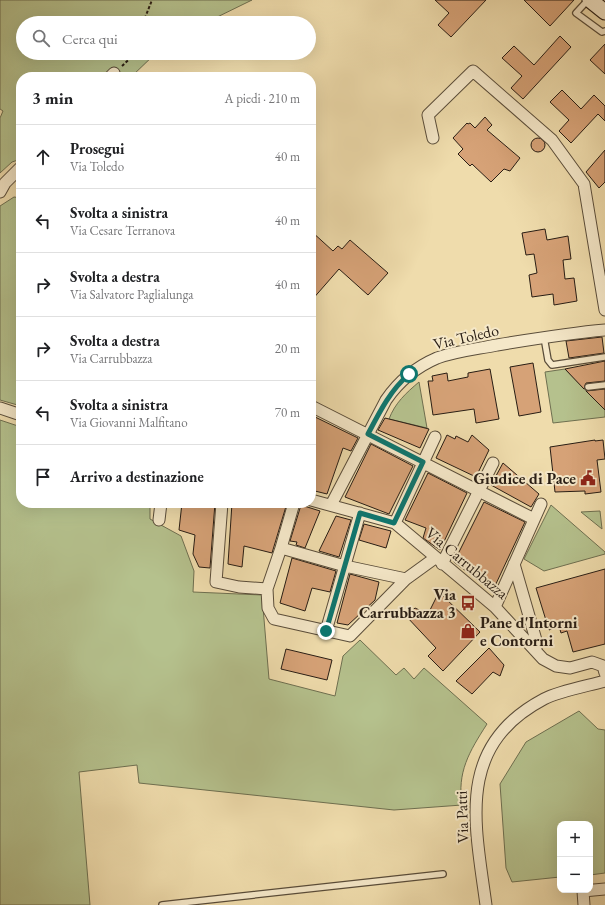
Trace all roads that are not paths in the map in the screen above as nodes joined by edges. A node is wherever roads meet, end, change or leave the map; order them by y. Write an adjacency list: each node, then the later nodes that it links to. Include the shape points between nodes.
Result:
1 (589, 0): 2 (main road); 3 (lane, via 576,14 602,32)
2 (605, 12)
3 (605, 31)
4 (433, 138): 7 (street, via 428,115 473,71 552,140 584,184)
5 (16, 172): 6 (street)
6 (0, 192)
7 (605, 310)
8 (605, 330): 9 (street, Via Toledo)
9 (544, 337): 10 (lane, via 548,360 552,365); 16 (street, Via Toledo, via 459,352 438,358 423,366 396,386)
10 (605, 357)
11 (605, 385): 12 (lane)
12 (588, 387)
13 (0, 408): 15 (street)
14 (316, 408): 16 (street)
15 (16, 413)
16 (368, 434): 18 (street); 23 (street, Via Toledo)
17 (435, 436): 18 (street)
18 (423, 462): 20 (street); 30 (street)
19 (493, 463): 20 (street)
20 (479, 490): 28 (street); 32 (street)
21 (316, 501): 23 (street, Via Carrubbazza)
22 (541, 504): 28 (street)
23 (331, 505): 27 (street, Via Carrubbazza)
24 (160, 508): 29 (street)
25 (222, 508): 36 (street, via 216,582)
26 (293, 508): 31 (street)
27 (360, 513): 30 (street, Via Carrubbazza); 34 (street)
28 (534, 519): 33 (street)
29 (159, 520)
30 (394, 523): 32 (street, Via Carrubbazza)
31 (281, 548): 34 (street); 36 (street)
32 (439, 561): 35 (street); 37 (street, Via Carrubbazza)
33 (514, 564): 37 (street); 39 (street, via 536,640)
34 (345, 566): 35 (street); 38 (street)
35 (406, 579): 38 (street, via 350,636)
36 (267, 589): 38 (street, via 268,608 274,619)
37 (495, 607): 39 (street, Via Carrubbazza)
38 (326, 631)
39 (536, 651): 40 (street, Via Carrubbazza, via 543,659 556,666 570,668 592,662 603,666)
40 (605, 673)
41 (605, 681): 47 (street, Via Patti, via 545,698 533,705 502,732 486,754 478,778 475,803)
42 (443, 874): 46 (lane)
43 (605, 889): 44 (street)
44 (593, 890)
45 (583, 893): 48 (street)
46 (162, 905)
47 (486, 905)
48 (584, 905)

